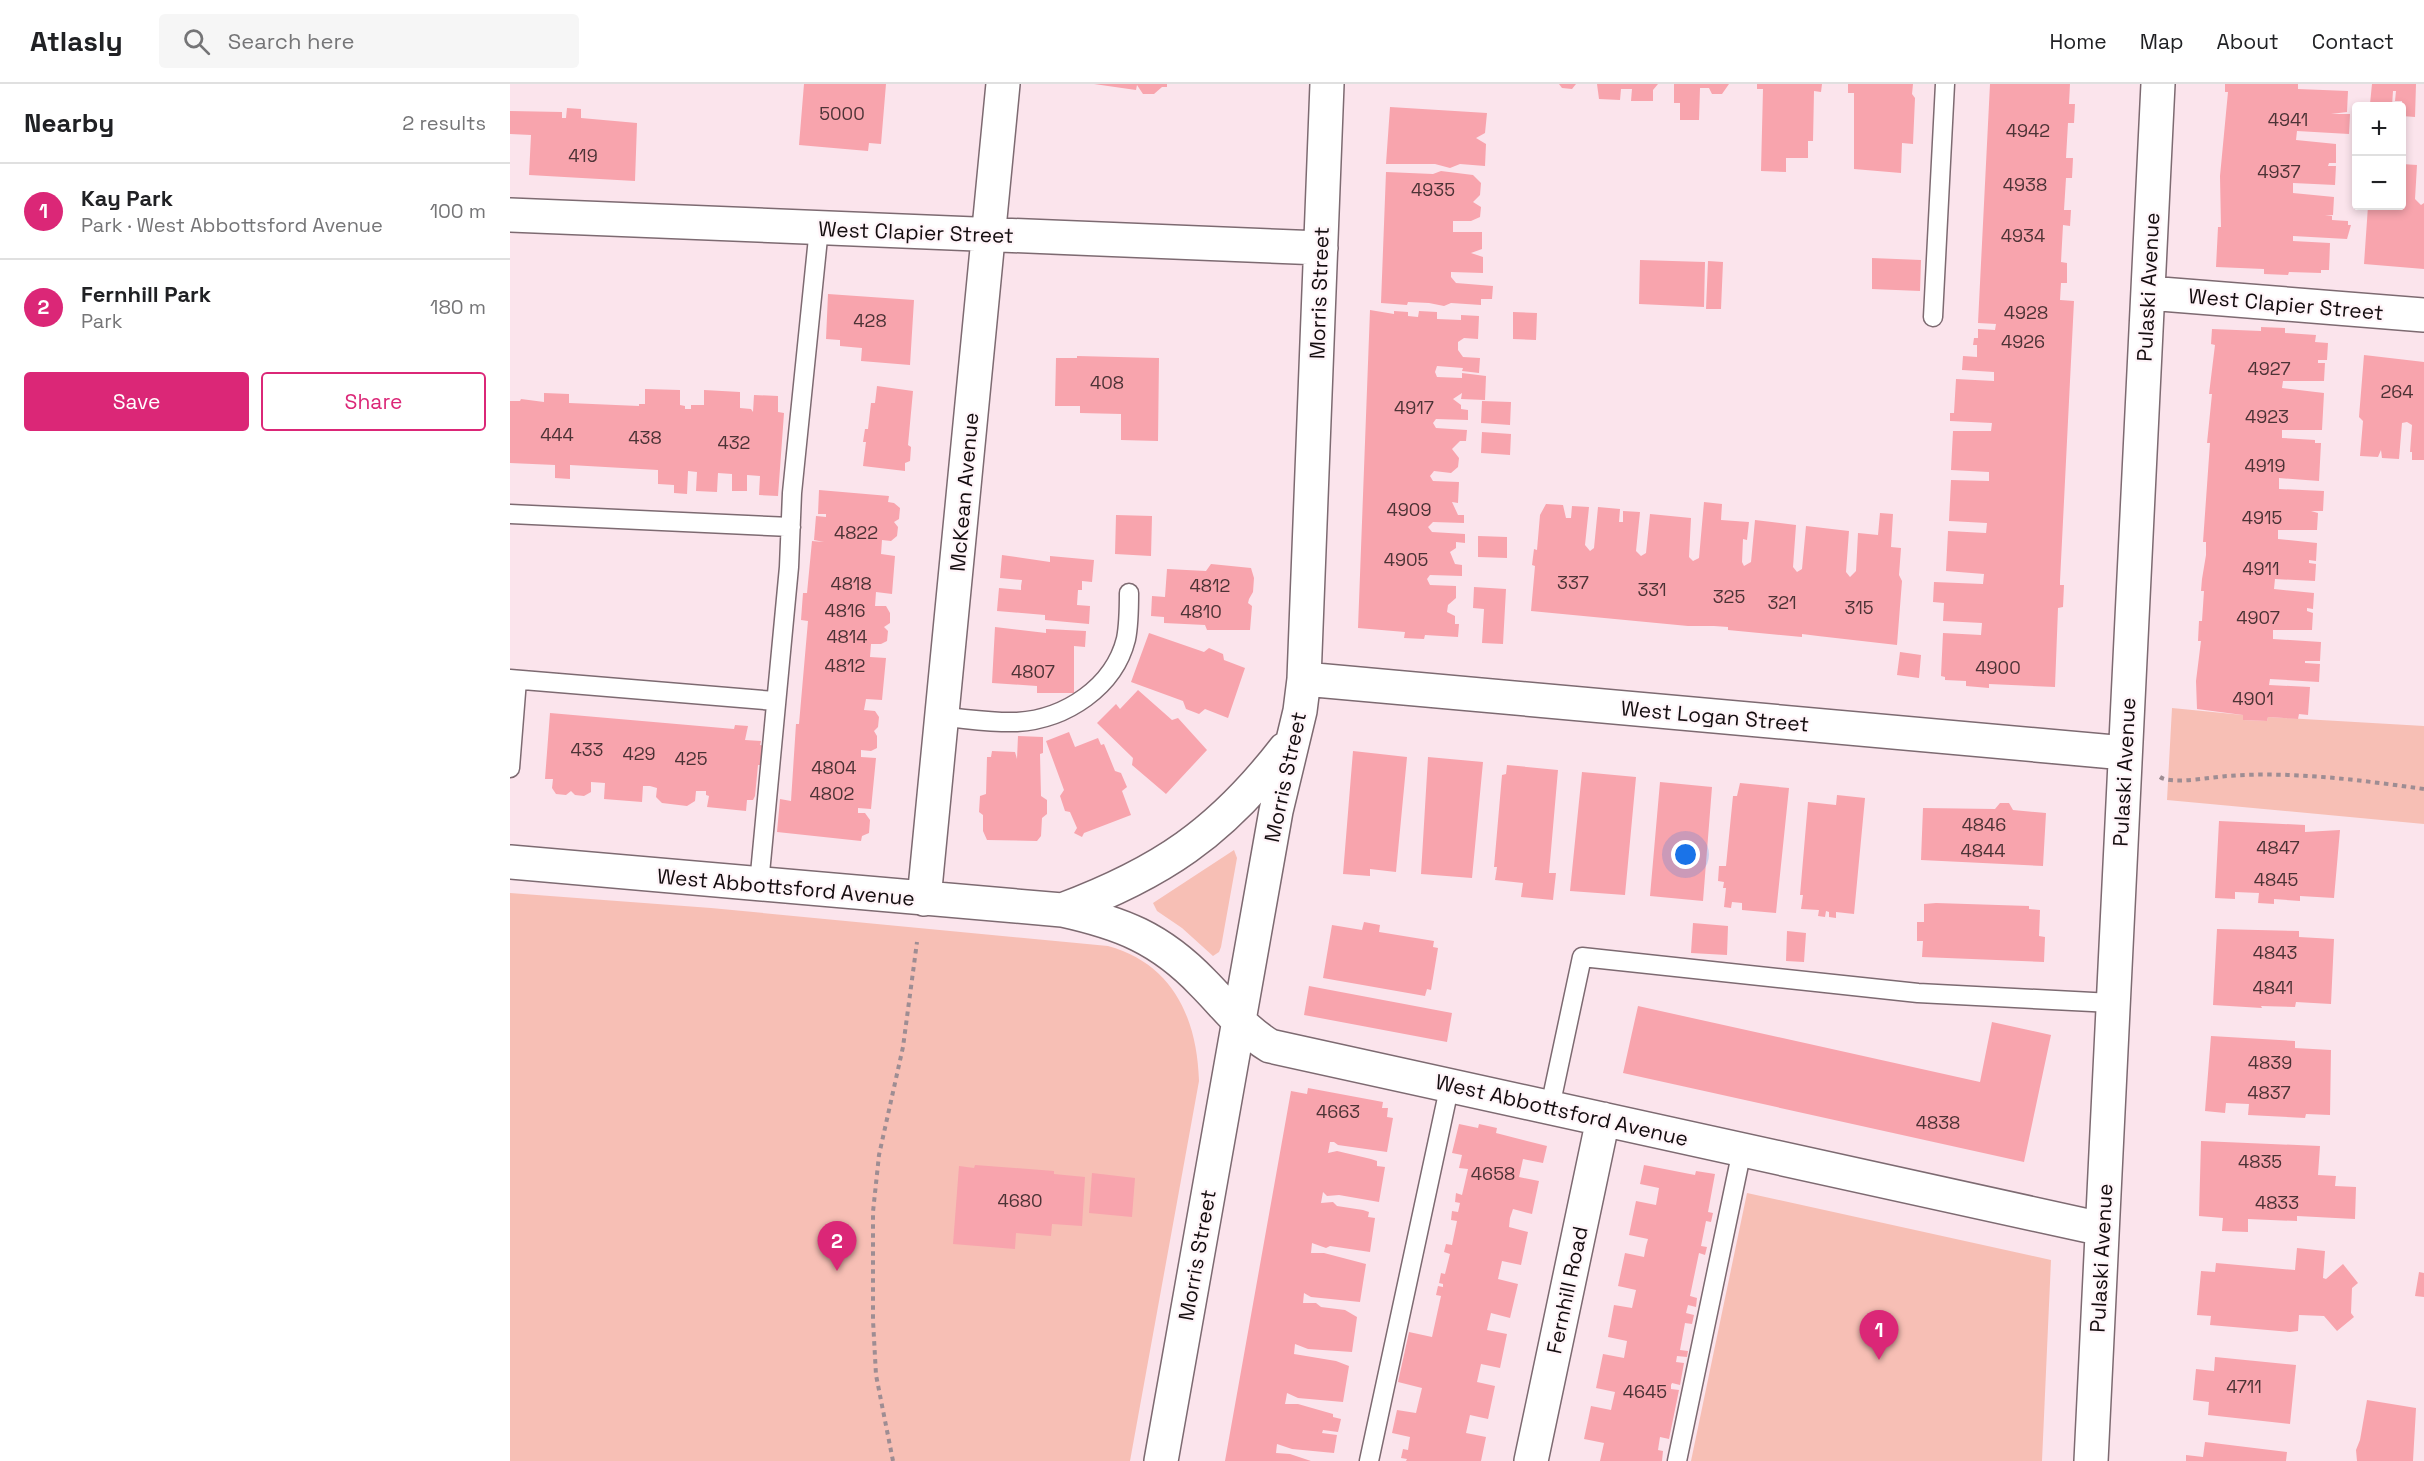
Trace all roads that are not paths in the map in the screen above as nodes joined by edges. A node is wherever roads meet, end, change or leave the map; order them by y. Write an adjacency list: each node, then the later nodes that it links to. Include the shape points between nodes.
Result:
1 (1004, 84): 7 (street, McKean Avenue)
2 (1327, 84): 8 (street, Morris Street)
3 (1945, 84): 11 (lane)
4 (2158, 84): 9 (street, Pulaski Avenue)
5 (510, 215): 6 (street, West Clapier Street)
6 (819, 228): 7 (street, West Clapier Street); 13 (lane)
7 (988, 234): 8 (street, West Clapier Street); 18 (street, McKean Avenue)
8 (1321, 248): 15 (street, Morris Street)
9 (2148, 293): 10 (street, West Clapier Street); 20 (street, Pulaski Avenue)
10 (2424, 315)
11 (1934, 317)
12 (510, 514): 13 (lane)
13 (791, 527): 17 (lane)
14 (1129, 593): 18 (lane, via 1128,623 1119,659 1084,700 1040,719 1016,722)
15 (1304, 679): 19 (street, Morris Street); 20 (street, West Logan Street)
16 (514, 680): 17 (lane); 21 (lane)
17 (775, 701): 23 (lane)
18 (944, 717): 24 (street, McKean Avenue)
19 (1292, 740): 25 (street, West Abbottsford Avenue, via 1236,806 1188,848 1144,876); 27 (street, Morris Street)
20 (2125, 753): 26 (street, Pulaski Avenue)
21 (510, 768)
22 (510, 862): 23 (street, West Abbottsford Avenue)
23 (759, 884): 24 (street, West Abbottsford Avenue)
24 (924, 899): 25 (street, West Abbottsford Avenue)
25 (1062, 910): 27 (street, West Abbottsford Avenue, via 1104,920 1149,938 1188,968)
26 (2112, 1003): 29 (lane, via 1918,993 1582,957); 32 (street, Pulaski Avenue)
27 (1238, 1021): 28 (street, West Abbottsford Avenue, via 1270,1046); 33 (street, Morris Street)
28 (1450, 1084): 29 (street, West Abbottsford Avenue); 34 (lane)
29 (1550, 1107): 30 (street, West Abbottsford Avenue)
30 (1603, 1119): 31 (street, West Abbottsford Avenue); 35 (street, Fernhill Road)
31 (1742, 1150): 32 (street, West Abbottsford Avenue); 36 (lane)
32 (2102, 1228): 37 (street, Pulaski Avenue)
33 (1161, 1461)
34 (1369, 1461)
35 (1531, 1461)
36 (1677, 1461)
37 (2091, 1461)

